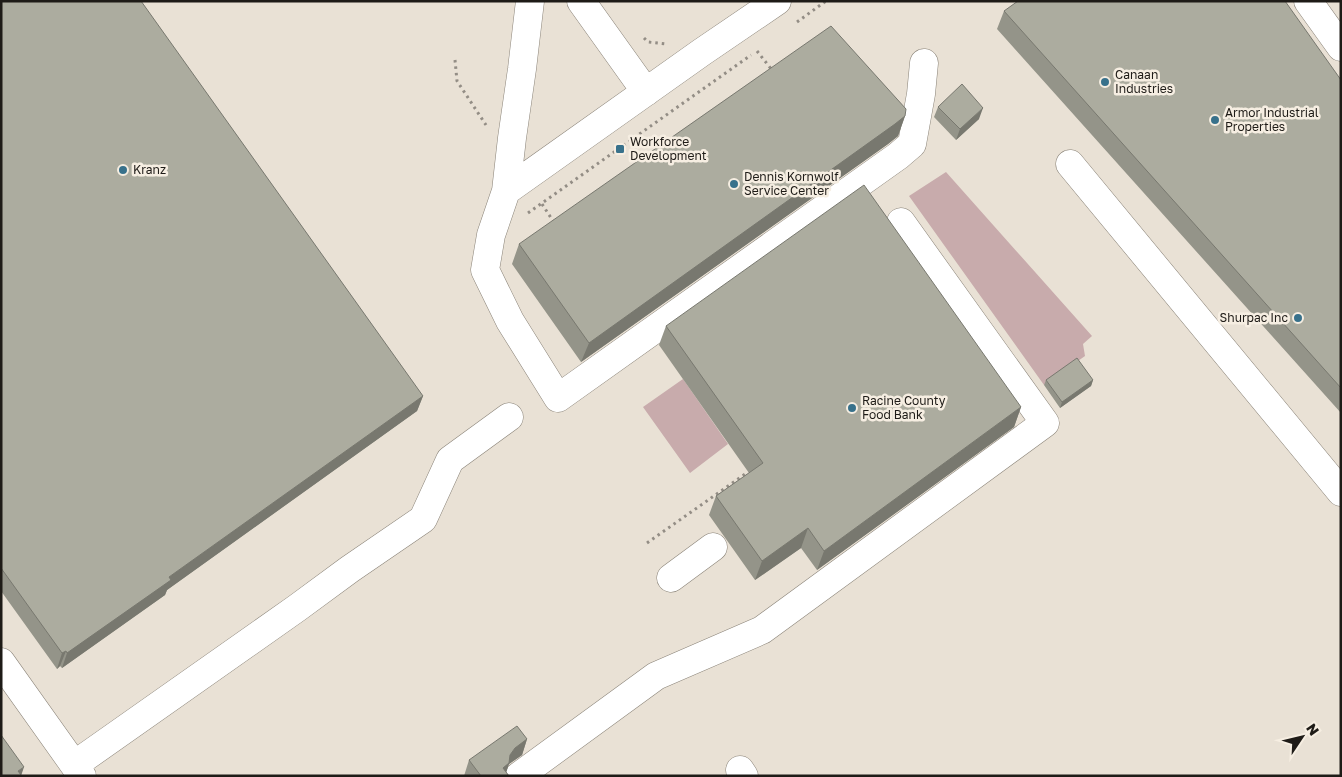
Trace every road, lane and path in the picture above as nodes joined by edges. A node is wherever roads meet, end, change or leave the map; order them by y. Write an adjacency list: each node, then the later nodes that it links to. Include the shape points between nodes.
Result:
1 (530, 1): 14 (street)
2 (581, 1): 11 (street)
3 (777, 1): 11 (street)
4 (826, 1): 6 (path)
5 (1308, 1): 7 (street)
6 (796, 23)
7 (1341, 47)
8 (455, 60): 12 (path, via 456,81)
9 (924, 62): 14 (street, via 912,144 558,398 510,322 485,270 491,235)
10 (773, 71): 15 (path, via 757,51)
11 (646, 92): 14 (street)
12 (489, 129)
13 (1070, 164): 21 (street)
14 (506, 191)
15 (542, 204): 16 (path); 18 (path)
16 (526, 214)
17 (901, 222): 27 (street, via 1045,423 762,630 656,676)
18 (560, 231)
19 (509, 417): 26 (street, via 450,460 424,519 350,569)
20 (748, 472): 22 (path)
21 (1341, 492)
22 (647, 543)
23 (713, 547): 24 (street)
24 (671, 578)
25 (1, 662): 26 (street)
26 (78, 770)
27 (519, 776)

